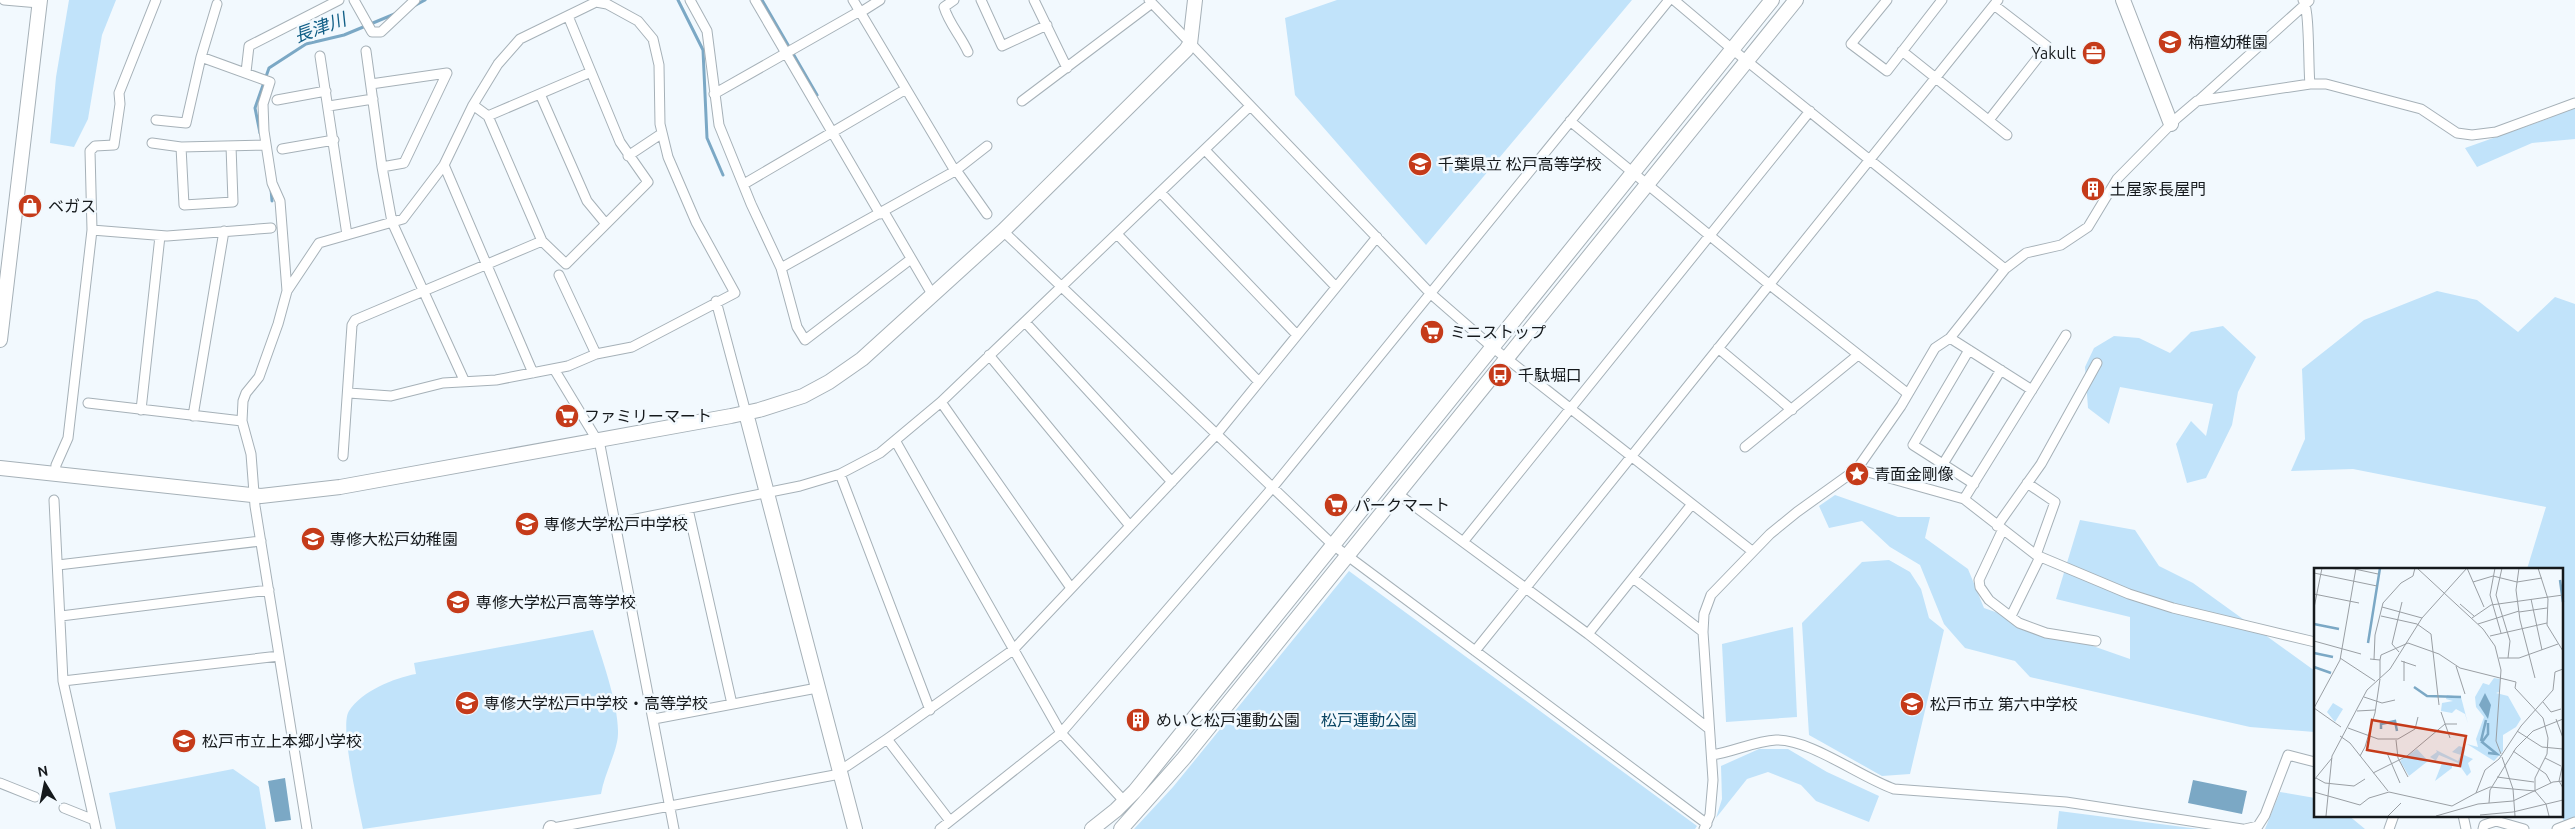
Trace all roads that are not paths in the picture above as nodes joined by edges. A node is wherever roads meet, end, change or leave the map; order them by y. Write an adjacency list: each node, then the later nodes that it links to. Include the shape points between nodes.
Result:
1 (4, 0): 23 (street)
2 (156, 0): 87 (street, via 119,94 114,145 94,146 90,151)
3 (339, 0): 39 (street, via 249,46)
4 (354, 0): 5 (street, via 372,32 381,32)
5 (415, 0)
6 (690, 0): 47 (street, via 707,31)
7 (755, 0): 34 (street)
8 (853, 0): 26 (street)
9 (880, 0): 26 (street)
10 (954, 0): 33 (street, via 944,7 948,22 961,36)
11 (981, 0): 28 (street, via 1002,46)
12 (1034, 0): 28 (street)
13 (1195, 0): 29 (street)
14 (1669, 0): 60 (street)
15 (1674, 0): 30 (street)
16 (1772, 0): 30 (street)
17 (1796, 0): 37 (street)
18 (1887, 0): 32 (street, via 1851,44 1887,71)
19 (1942, 0): 32 (street)
20 (2124, 0): 61 (street)
21 (216, 1): 36 (street)
22 (2307, 1): 43 (street); 51 (street)
23 (40, 2): 109 (street)
24 (1150, 2): 29 (street); 38 (street)
25 (1996, 2): 41 (street); 59 (street, via 2046,46)
26 (860, 12): 34 (street); 44 (street)
27 (568, 16): 40 (street); 53 (street, via 520,39 498,64); 63 (street, via 596,2 607,4 638,21 648,31 659,65)
28 (1046, 25): 38 (street)
29 (1190, 44): 55 (street); 89 (street)
30 (1732, 49): 37 (street); 78 (street)
31 (366, 51): 42 (street)
32 (1902, 51): 41 (street)
33 (968, 52)
34 (786, 53): 47 (street); 62 (street)
35 (320, 56): 45 (street)
36 (200, 57): 39 (street); 58 (street, via 186,123)
37 (1747, 61): 56 (street); 80 (street)
38 (1067, 68): 50 (street)
39 (246, 72): 67 (street, via 270,82 262,104)
40 (591, 72): 46 (street); 73 (street)
41 (1936, 77): 59 (street); 74 (street)
42 (371, 84): 48 (street); 76 (street, via 447,72 404,164)
43 (2310, 84): 51 (street); 52 (street, via 2326,84 2421,109 2457,133 2472,135 2496,132)
44 (906, 89): 62 (street); 77 (street)
45 (326, 91): 49 (street); 54 (street)
46 (540, 94): 57 (street); 85 (street, via 587,201)
47 (714, 94): 79 (street, via 719,125)
48 (373, 99): 54 (street); 76 (street)
49 (277, 100)
50 (1022, 101)
51 (2197, 101): 61 (street)
52 (2575, 102)
53 (473, 105): 57 (street); 75 (street)
54 (329, 106): 65 (street)
55 (1250, 106): 72 (street); 94 (street)
56 (1810, 111): 74 (street); 93 (street)
57 (488, 116): 95 (street)
58 (156, 120)
59 (1989, 120): 64 (street)
60 (1570, 121): 78 (street); 106 (street)
61 (2170, 124): 99 (street, via 2117,179 2088,227 2061,245 2026,253)
62 (832, 132): 79 (street); 82 (street)
63 (661, 134): 73 (street); 108 (street, via 696,222 735,293)
64 (2007, 135)
65 (334, 140): 71 (street); 91 (street)
66 (152, 143): 68 (street)
67 (266, 145): 69 (street); 104 (street, via 272,183 280,201)
68 (181, 146): 69 (street); 69 (street, via 184,205 233,202)
69 (231, 146)
70 (987, 146): 77 (street)
71 (282, 149)
72 (1205, 150): 81 (street); 103 (street)
73 (628, 156): 85 (street, via 648,182)
74 (1870, 160): 99 (street); 101 (street)
75 (444, 165): 84 (street, via 403,219); 97 (street)
76 (382, 167): 84 (street)
77 (956, 171): 82 (street); 83 (street)
78 (1633, 173): 80 (street); 115 (street)
79 (744, 184): 98 (street)
80 (1645, 185): 93 (street); 121 (street)
81 (1160, 192): 90 (street); 111 (street)
82 (882, 213): 96 (street); 98 (street)
83 (986, 214)
84 (392, 222): 91 (street); 105 (street)
85 (606, 224): 95 (street, via 566,264)
86 (271, 228): 88 (street)
87 (92, 230): 92 (street); 149 (street, via 68,438 56,465)
88 (224, 231): 92 (street); 137 (street)
89 (1003, 232): 102 (street); 107 (street)
90 (1117, 234): 102 (street); 127 (street)
91 (347, 235): 104 (street, via 319,243)
92 (160, 236): 134 (street)
93 (1710, 236): 101 (street); 133 (street)
94 (1377, 237): 103 (street); 106 (street)
95 (542, 241): 97 (street)
96 (911, 259): 98 (street, via 805,340 797,327); 107 (street)
97 (485, 264): 105 (street); 125 (street)
98 (781, 268)
99 (2005, 269): 113 (street)
100 (559, 274): 118 (street)
101 (1770, 285): 116 (street); 120 (street)
102 (1061, 286): 110 (street); 139 (street)
103 (1336, 287): 111 (street)
104 (287, 291): 138 (street, via 259,377 246,393)
105 (424, 291): 126 (street); 129 (street, via 355,320 352,325)
106 (1430, 293): 115 (street); 153 (street)
107 (932, 294): 136 (street, via 862,359 829,382 803,396)
108 (716, 301): 118 (street, via 632,347); 136 (street)
109 (2, 306): 114 (street)
110 (1025, 322): 119 (street); 150 (street)
111 (1297, 335): 127 (street)
112 (2066, 336): 128 (street)
113 (1950, 338): 117 (street); 130 (street, via 1935,348)
114 (0, 340)
115 (1492, 347): 121 (street); 166 (street)
116 (1718, 348): 135 (street); 144 (street)
117 (1969, 350): 124 (street); 145 (street, via 1913,442 1915,448)
118 (596, 354): 123 (street)
119 (989, 355): 131 (street); 162 (street)
120 (1858, 355): 130 (street); 135 (street)
121 (1506, 358): 133 (street); 155 (street)
122 (2097, 363): 151 (street)
123 (554, 369): 125 (street); 140 (street)
124 (2001, 370): 128 (street); 145 (street)
125 (532, 373): 126 (street, via 496,380)
126 (464, 380): 129 (street, via 443,382 391,396)
127 (1259, 382): 139 (street)
128 (2032, 390): 152 (street)
129 (349, 393): 143 (street)
130 (1908, 393): 147 (street)
131 (941, 402): 141 (street); 172 (street)
132 (88, 403): 134 (street)
133 (1570, 408): 144 (street); 165 (street)
134 (141, 410): 137 (street)
135 (1792, 410): 142 (street)
136 (746, 413): 140 (street); 154 (street)
137 (193, 416): 138 (street)
138 (242, 421): 156 (street, via 251,454)
139 (1216, 435): 150 (street); 153 (street)
140 (598, 440): 156 (street, via 340,486); 161 (street)
141 (896, 442): 148 (street); 181 (street)
142 (1745, 447)
143 (343, 456)
144 (1631, 457): 159 (street); 173 (street)
145 (1943, 464): 152 (street)
146 (0, 468): 149 (street)
147 (1857, 469): 157 (street); 167 (street, via 1797,512)
148 (840, 474): 154 (street); 187 (street)
149 (56, 475): 156 (street)
150 (1172, 482): 162 (street)
151 (2027, 483): 163 (street); 169 (street, via 2055,502)
152 (1974, 484): 157 (street)
153 (1272, 487): 166 (street); 190 (street)
154 (766, 494): 160 (street); 185 (street)
155 (1398, 494): 165 (street); 168 (street)
156 (254, 496): 164 (street)
157 (1964, 499): 163 (street)
158 (54, 500): 170 (street)
159 (1695, 504): 167 (street); 171 (street)
160 (688, 509): 161 (street); 186 (street)
161 (616, 524): 188 (street)
162 (1130, 526): 172 (street)
163 (1999, 528): 169 (street); 176 (street, via 1979,580 1989,600)
164 (261, 541): 170 (street); 174 (street)
165 (1463, 542): 173 (street)
166 (1333, 545): 168 (street); 192 (street)
167 (1752, 551): 177 (street, via 1710,595)
168 (1346, 556): 182 (street); 194 (street)
169 (2038, 556): 176 (street); 180 (street, via 2129,594 2174,608)
170 (58, 565): 175 (street)
171 (1633, 578): 177 (street); 178 (street)
172 (1071, 588): 181 (street)
173 (1526, 589): 178 (street); 182 (street)
174 (268, 590): 175 (street); 183 (street)
175 (61, 616): 184 (street)
176 (2011, 616): 179 (street, via 2040,632)
177 (1703, 632): 189 (street)
178 (1588, 634): 189 (street)
179 (2096, 641)
180 (2314, 642)
181 (1013, 650): 187 (street); 190 (street)
182 (1474, 651): 207 (street)
183 (279, 656): 184 (street); 208 (street)
184 (63, 681): 206 (street)
185 (817, 688): 186 (street); 196 (street)
186 (732, 704): 188 (street)
187 (930, 710): 191 (street)
188 (654, 719): 200 (street)
189 (1708, 728): 193 (street)
190 (1061, 733): 199 (street); 204 (street)
191 (887, 739): 196 (street); 204 (street)
192 (1170, 747): 194 (street); 199 (street)
193 (1712, 755): 207 (street, via 1712,797); 215 (street, via 1776,740 1806,746 1876,783 1894,789 2066,802)
194 (1184, 758): 214 (street)
195 (2314, 762): 215 (street, via 2288,755 2265,815 2258,826)
196 (839, 771): 200 (street); 211 (street)
197 (0, 783): 198 (street)
198 (36, 797)
199 (1125, 802): 213 (street)
200 (669, 806): 209 (street); 210 (street)
201 (64, 808): 206 (street)
202 (2394, 816): 216 (street)
203 (2463, 816): 217 (street)
204 (950, 821): 212 (street)
205 (2575, 822): 220 (street)
206 (95, 824)
207 (1706, 826)
208 (307, 829)
209 (549, 829)
210 (674, 829)
211 (855, 829)
212 (940, 829)
213 (1092, 829)
214 (1121, 829)
215 (2243, 829)
216 (2389, 829)
217 (2466, 829)
218 (2483, 829): 219 (street, via 2484,825 2496,821)
219 (2524, 829)
220 (2557, 829)

